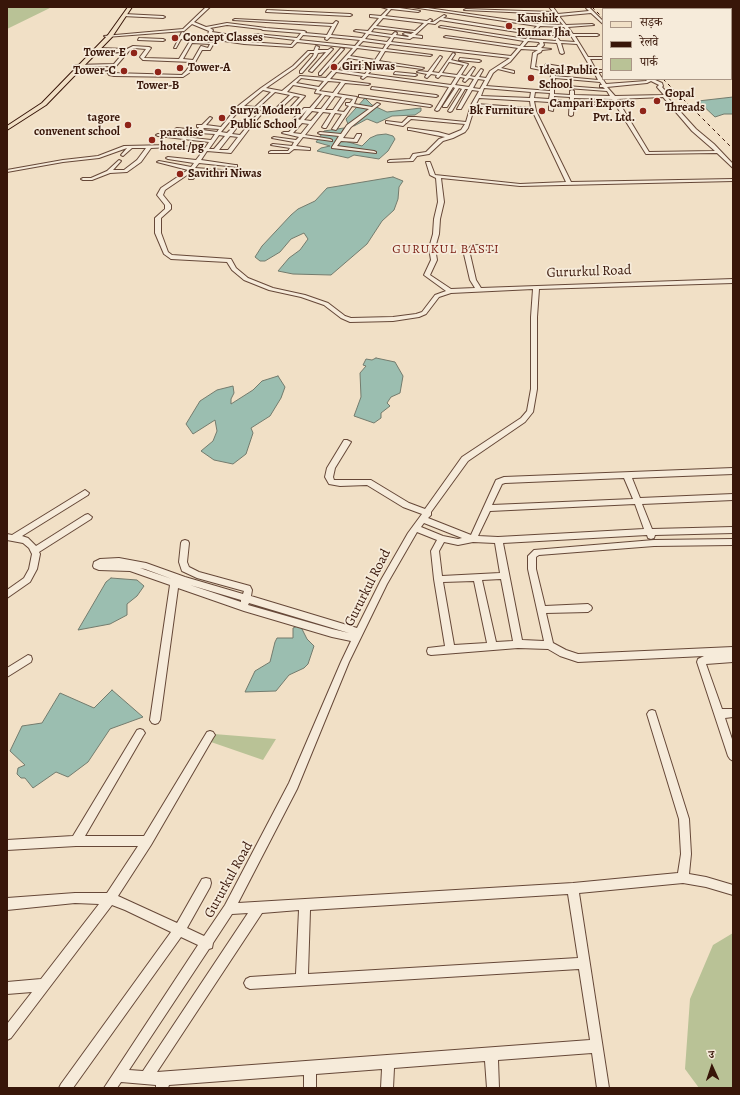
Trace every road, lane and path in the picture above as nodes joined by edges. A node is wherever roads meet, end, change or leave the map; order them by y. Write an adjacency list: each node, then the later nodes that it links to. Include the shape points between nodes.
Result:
1 (126, 7): 79 (main road)
2 (130, 7): 29 (main road)
3 (208, 7): 51 (street)
4 (271, 7): 15 (street)
5 (347, 7): 25 (street)
6 (384, 7): 44 (street)
7 (414, 7): 8 (street)
8 (418, 7): 22 (street)
9 (462, 7): 20 (street)
10 (552, 7): 14 (street); 27 (street)
11 (586, 7): 24 (street)
12 (456, 8): 23 (street); 26 (street)
13 (536, 8): 18 (street)
14 (544, 8)
15 (296, 9): 28 (street); 34 (street, via 332,10)
16 (439, 9): 22 (street); 26 (street); 49 (street)
17 (507, 9): 20 (street); 21 (street)
18 (529, 9): 21 (street); 27 (street)
19 (145, 10): 30 (street)
20 (498, 10): 23 (street); 32 (street); 39 (street)
21 (519, 10): 32 (street)
22 (426, 11): 35 (street); 44 (street)
23 (488, 11): 36 (street)
24 (591, 12): 27 (street); 50 (street)
25 (344, 14): 34 (street); 34 (street, via 349,16)
26 (453, 14): 36 (street); 41 (street); 47 (street); 73 (street)
27 (556, 14): 42 (street)
28 (285, 15): 33 (street); 33 (street); 34 (street)
29 (124, 16): 30 (street); 79 (main road)
30 (140, 16): 31 (street)
31 (163, 16)
32 (514, 16): 48 (street)
33 (270, 17): 43 (street); 54 (street); 68 (street)
34 (329, 17): 55 (street, via 336,21)
35 (417, 17): 38 (street); 44 (street)
36 (481, 17): 39 (street)
37 (524, 17): 52 (street)
38 (424, 18)
39 (490, 18): 48 (street)
40 (545, 18): 42 (street); 45 (street); 56 (street)
41 (440, 19): 47 (street); 49 (street, via 435,23)
42 (559, 19): 58 (street)
43 (235, 20)
44 (380, 20): 44 (street, via 371,16); 46 (street); 53 (street); 69 (street); 118 (street); 118 (street); 120 (street)
45 (531, 20): 52 (street); 56 (street)
46 (420, 21): 49 (street); 53 (street)
47 (448, 21): 73 (street)
48 (510, 21): 52 (street)
49 (428, 22): 72 (street)
50 (602, 22)
51 (192, 23): 66 (street); 67 (street)
52 (519, 23)
53 (416, 24): 65 (street)
54 (322, 25): 55 (street); 64 (street)
55 (334, 25): 80 (street)
56 (539, 25): 58 (street); 73 (street)
57 (592, 25): 58 (street)
58 (565, 26): 70 (street)
59 (246, 27): 63 (street); 67 (street, via 224,24); 68 (street); 77 (street)
60 (441, 27): 61 (street)
61 (451, 27): 73 (street); 109 (street, via 446,35); 113 (street)
62 (305, 28): 68 (street)
63 (216, 29): 67 (street); 77 (street)
64 (318, 29)
65 (411, 29): 72 (street); 81 (street); 118 (street)
66 (183, 30): 74 (street); 83 (street)
67 (210, 30): 77 (street); 84 (street)
68 (261, 30): 75 (street); 76 (street, via 304,32); 77 (street); 85 (street); 86 (street)
69 (357, 30)
70 (568, 30): 73 (street); 82 (street)
71 (310, 31): 80 (street)
72 (417, 32): 88 (street)
73 (532, 32): 82 (street); 90 (street); 113 (street)
74 (142, 33): 79 (street); 92 (street)
75 (274, 34)
76 (302, 34): 80 (street); 96 (street)
77 (240, 35): 85 (street); 94 (street)
78 (597, 35): 82 (street)
79 (108, 36): 110 (main road)
80 (329, 36): 98 (street); 103 (street); 120 (street)
81 (403, 36): 88 (street); 118 (street)
82 (572, 37): 90 (street); 91 (street); 104 (street)
83 (181, 38): 84 (street); 111 (street)
84 (210, 38): 94 (street)
85 (252, 38): 86 (street); 102 (street)
86 (264, 38): 95 (street); 96 (street)
87 (306, 38): 103 (street)
88 (409, 38): 89 (street); 106 (street); 118 (street)
89 (422, 38)
90 (556, 38): 101 (street)
91 (602, 38)
92 (139, 39): 93 (street); 108 (street)
93 (163, 40)
94 (233, 42): 102 (street)
95 (279, 42): 96 (street); 107 (street)
96 (296, 42): 103 (street); 107 (street, via 291,47)
97 (318, 42): 98 (street); 103 (street); 119 (street)
98 (332, 42): 105 (street); 120 (street)
99 (541, 42): 100 (street); 113 (street); 115 (street)
100 (548, 42): 101 (street); 115 (street, via 550,50)
101 (559, 42): 104 (street); 121 (street)
102 (247, 43): 107 (street)
103 (310, 43)
104 (578, 43): 126 (street)
105 (336, 44): 114 (street); 120 (street)
106 (439, 44): 109 (street); 112 (street)
107 (276, 45)
108 (133, 46)
109 (489, 46): 112 (street); 113 (street); 113 (street); 113 (street); 128 (street)
110 (97, 47): 116 (street); 138 (main road)
111 (175, 47)
112 (436, 48): 118 (street); 122 (street)
113 (520, 48): 115 (street); 132 (street)
114 (329, 49): 117 (street); 119 (street); 131 (street)
115 (540, 49): 136 (street, via 535,53)
116 (128, 50): 129 (street, via 133,47 148,47 143,59); 139 (street)
117 (342, 50): 120 (street); 133 (street)
118 (383, 50): 120 (street); 120 (street); 120 (street); 120 (street); 120 (street); 122 (street); 122 (street, via 427,59); 123 (street); 141 (street); 145 (street); 156 (street); 162 (street)
119 (316, 51): 135 (street, via 309,52); 140 (street)
120 (352, 51): 133 (street); 149 (street)
121 (562, 53)
122 (431, 54): 125 (street)
123 (367, 56)
124 (440, 57): 158 (street)
125 (450, 58): 128 (street); 161 (street); 168 (street, via 466,64)
126 (588, 58): 127 (street); 137 (street)
127 (602, 58)
128 (480, 60): 132 (street)
129 (180, 61): 130 (street); 130 (street, via 191,42 212,43 209,49 201,48)
130 (194, 61): 139 (street, via 188,72 180,76 110,74)
131 (320, 61): 133 (street); 148 (street)
132 (509, 61): 142 (street)
133 (331, 62): 160 (street)
134 (602, 62): 137 (street)
135 (297, 64): 140 (street); 154 (street)
136 (534, 64): 150 (street, via 534,68); 159 (street)
137 (592, 65): 143 (street); 152 (street)
138 (78, 66): 139 (street); 251 (main road, via 34,108); 254 (main road, via 39,109)
139 (114, 66)
140 (306, 66): 155 (street)
141 (388, 67)
142 (499, 67): 147 (street); 189 (street, via 491,72)
143 (602, 67)
144 (473, 68): 170 (street)
145 (420, 70): 158 (street); 163 (street)
146 (481, 70): 169 (street)
147 (513, 70)
148 (311, 71)
149 (336, 71): 162 (street); 166 (street)
150 (553, 71): 159 (street); 167 (street)
151 (580, 71): 152 (street); 159 (street); 195 (street)
152 (596, 71): 153 (street); 175 (street)
153 (602, 71)
154 (291, 72): 155 (street); 196 (street); 199 (street)
155 (301, 72): 160 (street)
156 (384, 73)
157 (395, 73): 163 (street)
158 (430, 73): 161 (street); 181 (street)
159 (566, 73): 167 (street); 195 (street)
160 (320, 74): 166 (street)
161 (440, 74): 164 (street); 182 (street)
162 (365, 75): 165 (street); 166 (street, via 362,79)
163 (416, 75): 174 (street)
164 (449, 75): 168 (street); 187 (street)
165 (372, 76): 174 (street); 177 (street)
166 (331, 77): 171 (street, via 302,77); 173 (street); 179 (street)
167 (553, 77): 200 (street)
168 (457, 78): 170 (street); 188 (street)
169 (476, 78): 170 (street); 189 (street); 197 (street)
170 (466, 79): 194 (street)
171 (296, 80): 178 (street); 179 (street)
172 (651, 80): 190 (street); 212 (street, via 661,84 659,87 666,94)
173 (344, 81): 176 (street); 185 (street)
174 (411, 81): 181 (street)
175 (601, 81): 190 (street); 195 (street)
176 (350, 82): 177 (street); 186 (street)
177 (361, 83): 180 (street)
178 (292, 84): 183 (street); 202 (street)
179 (325, 84): 185 (street); 192 (street)
180 (368, 84)
181 (422, 84): 182 (street)
182 (432, 84): 187 (street)
183 (298, 85): 191 (street); 202 (street)
184 (394, 85): 204 (street, via 417,89)
185 (341, 86): 186 (street); 205 (street)
186 (348, 86): 213 (street)
187 (443, 86): 188 (street); 209 (street)
188 (451, 86): 194 (street); 236 (street)
189 (484, 86): 197 (street); 200 (street); 206 (street); 211 (street)
190 (606, 86): 195 (street); 198 (street)
191 (308, 87): 192 (street); 201 (street)
192 (320, 88): 203 (street, via 316,93)
193 (372, 88): 204 (street)
194 (461, 88): 197 (street); 231 (street); 239 (street)
195 (573, 88): 198 (street); 200 (street); 200 (street); 200 (street); 207 (street); 214 (street); 220 (street); 241 (street)
196 (262, 89): 199 (street); 222 (street)
197 (470, 89): 227 (street)
198 (610, 90): 214 (street)
199 (272, 91): 202 (street); 223 (street)
200 (552, 91): 206 (street); 206 (street); 237 (street)
201 (304, 92)
202 (290, 93): 233 (street); 234 (street); 234 (street, via 283,111)
203 (324, 94): 205 (street); 229 (street)
204 (414, 94): 209 (street); 213 (street)
205 (334, 95): 210 (street); 230 (street)
206 (533, 95): 211 (street); 232 (street)
207 (601, 95)
208 (360, 96): 218 (street)
209 (436, 96): 215 (street)
210 (344, 97): 216 (street, via 356,98); 217 (street)
211 (478, 97): 221 (street)
212 (665, 97): 214 (street); 290 (street, via 694,130)
213 (410, 98): 215 (street); 218 (street)
214 (615, 98): 290 (street, via 648,152)
215 (433, 101): 226 (street)
216 (353, 102): 217 (street); 219 (street); 224 (street); 238 (street)
217 (341, 103): 235 (street)
218 (407, 103): 225 (street); 226 (street)
219 (378, 104): 224 (street); 225 (street)
220 (602, 104)
221 (474, 105): 232 (street); 249 (street)
222 (240, 107): 223 (street); 243 (street)
223 (256, 108): 228 (street)
224 (373, 108): 240 (street)
225 (404, 108): 226 (street)
226 (427, 108)
227 (459, 108)
228 (264, 109): 233 (street); 247 (street)
229 (312, 109): 230 (street); 245 (street)
230 (324, 109): 235 (street); 248 (street)
231 (444, 109)
232 (533, 109): 312 (street)
233 (270, 110): 234 (street)
234 (276, 110)
235 (335, 110): 238 (street); 253 (street)
236 (437, 110)
237 (551, 110)
238 (347, 111): 240 (street); 257 (street)
239 (450, 111)
240 (367, 112): 269 (street, via 349,126)
241 (572, 115)
242 (210, 118): 252 (street)
243 (228, 120): 244 (street); 255 (street)
244 (239, 122): 247 (street); 265 (street)
245 (302, 122): 248 (street); 263 (street)
246 (388, 122): 249 (street, via 404,125 411,118)
247 (251, 123): 267 (street)
248 (312, 123): 268 (street)
249 (467, 123): 270 (street, via 464,131)
250 (183, 124): 252 (street)
251 (7, 125)
252 (202, 126): 255 (street); 259 (street)
253 (324, 127)
254 (7, 128)
255 (222, 128): 261 (street)
256 (177, 129): 259 (street)
257 (334, 129)
258 (410, 129): 270 (street)
259 (198, 132): 261 (street); 272 (street)
260 (320, 133): 269 (street)
261 (218, 134): 265 (street); 275 (street)
262 (284, 134): 263 (street)
263 (290, 134): 268 (street)
264 (158, 135): 272 (street)
265 (229, 135): 267 (street); 276 (street)
266 (359, 135): 269 (street, via 355,140)
267 (241, 136): 277 (street)
268 (301, 136): 273 (street); 274 (street)
269 (341, 137): 289 (street, via 334,148)
270 (450, 137): 296 (street, via 439,142 427,153 415,155 410,161)
271 (274, 138): 274 (street)
272 (192, 139): 275 (street); 282 (street)
273 (330, 140)
274 (297, 141): 283 (street)
275 (212, 142): 276 (street); 286 (street)
276 (221, 144): 277 (street); 287 (street)
277 (234, 145): 287 (street, via 229,152)
278 (174, 146): 281 (street); 282 (street); 291 (street)
279 (273, 146): 283 (street)
280 (131, 147): 281 (street); 292 (street); 303 (street, via 121,147 99,157)
281 (149, 147): 304 (street, via 140,161)
282 (184, 147): 284 (street)
283 (292, 147): 285 (street); 288 (street, via 287,153)
284 (193, 148): 286 (street); 294 (street)
285 (308, 149)
286 (206, 150): 287 (street); 297 (street)
287 (215, 151)
288 (271, 152)
289 (374, 152)
290 (719, 152): 300 (street)
291 (168, 154): 293 (street); 294 (street)
292 (123, 155)
293 (162, 156)
294 (183, 160): 297 (street)
295 (119, 161): 306 (street)
296 (390, 161)
297 (196, 162): 299 (street); 301 (street)
298 (428, 163): 308 (street, via 432,174)
299 (235, 166)
300 (733, 166)
301 (192, 168): 302 (street); 307 (street); 307 (street, via 156,164)
302 (201, 170): 305 (street); 307 (street)
303 (7, 171)
304 (122, 171): 306 (street); 309 (street)
305 (222, 171)
306 (109, 172): 310 (street, via 92,179)
307 (189, 176): 317 (street, via 165,187 160,195 168,209 158,218 158,233 163,249 168,255 229,260 234,269 246,279 271,289 326,304 348,319 417,316 424,313 437,296)
308 (438, 176): 312 (street, via 520,185); 317 (street, via 442,202 436,219 436,234 432,248 434,260 427,275)
309 (116, 178)
310 (84, 179)
311 (733, 180): 312 (street)
312 (569, 184)
313 (492, 248): 316 (street, via 473,247 467,254 473,280)
314 (733, 281): 315 (street, Gururkul Road)
315 (536, 287): 316 (street); 325 (street, Gururkul Road, via 534,389 530,412 523,420 466,459 450,478)
316 (480, 290): 317 (street)
317 (450, 291)
318 (347, 442): 325 (street, via 331,468 329,477 332,482 368,482)
319 (733, 471): 320 (street)
320 (627, 475): 323 (street); 324 (street, via 504,480 498,482)
321 (85, 493): 330 (street)
322 (733, 497): 323 (street)
323 (638, 502): 324 (street); 329 (street)
324 (487, 508): 332 (street)
325 (426, 516): 327 (street, Gururkul Road); 332 (street)
326 (88, 517): 337 (street)
327 (416, 528): 331 (street); 346 (street, Gururkul Road, via 384,582)
328 (733, 530): 329 (street)
329 (649, 532): 333 (street); 336 (street)
330 (10, 537): 337 (street, via 25,540)
331 (442, 539): 332 (street, via 458,542); 340 (street, via 435,551)
332 (473, 539): 333 (street)
333 (498, 540): 338 (street)
334 (733, 542): 336 (street)
335 (185, 543): 343 (street, via 185,569 197,575 246,588 248,590)
336 (654, 543): 345 (street, via 536,552 532,556 532,570)
337 (35, 550): 342 (street, via 36,558 31,574)
338 (505, 576): 339 (street); 347 (street)
339 (477, 578): 340 (street); 348 (street)
340 (438, 579): 350 (street)
341 (174, 584): 343 (street); 343 (street, via 130,568 99,567 96,564 119,561 136,564); 359 (street)
342 (7, 595)
343 (245, 603): 346 (street, via 332,633)
344 (588, 608): 345 (street)
345 (541, 610): 349 (street)
346 (358, 635): 374 (street, Gururkul Road, via 293,786)
347 (518, 644): 348 (street); 349 (street)
348 (492, 645): 350 (street)
349 (550, 645): 352 (street, via 578,658)
350 (450, 649): 351 (street)
351 (431, 651)
352 (733, 651)
353 (733, 658): 357 (street, via 701,661)
354 (28, 659): 355 (street)
355 (7, 673)
356 (652, 714): 366 (street, via 684,820 686,854)
357 (719, 714): 358 (street); 362 (street)
358 (733, 714)
359 (155, 720)
360 (140, 733): 363 (street)
361 (210, 735): 364 (street)
362 (733, 756)
363 (76, 841): 364 (street); 365 (street)
364 (147, 841): 370 (street)
365 (7, 845)
366 (683, 878): 368 (street); 369 (street)
367 (206, 883): 375 (street)
368 (573, 888): 372 (street); 377 (street)
369 (733, 890)
370 (110, 899): 371 (street, via 75,898); 375 (street); 380 (street)
371 (7, 904)
372 (305, 904): 373 (street); 378 (street)
373 (259, 907): 374 (street); 388 (street)
374 (230, 909): 376 (street, Gururkul Road)
375 (179, 930): 376 (street); 390 (street)
376 (208, 944): 387 (street, Gururkul Road)
377 (585, 962): 378 (street); 383 (street)
378 (302, 980): 379 (street)
379 (250, 983)
380 (45, 985): 381 (street); 382 (street)
381 (7, 988)
382 (7, 1034)
383 (597, 1046): 384 (street); 395 (street)
384 (491, 1054): 385 (street); 394 (street)
385 (388, 1062): 386 (street); 393 (street)
386 (310, 1068): 389 (street); 392 (street)
387 (118, 1076): 388 (street); 391 (street, Gururkul Road)
388 (146, 1078): 389 (street)
389 (162, 1083)
390 (65, 1088)
391 (110, 1088)
392 (310, 1088)
393 (387, 1088)
394 (493, 1088)
395 (602, 1088)

